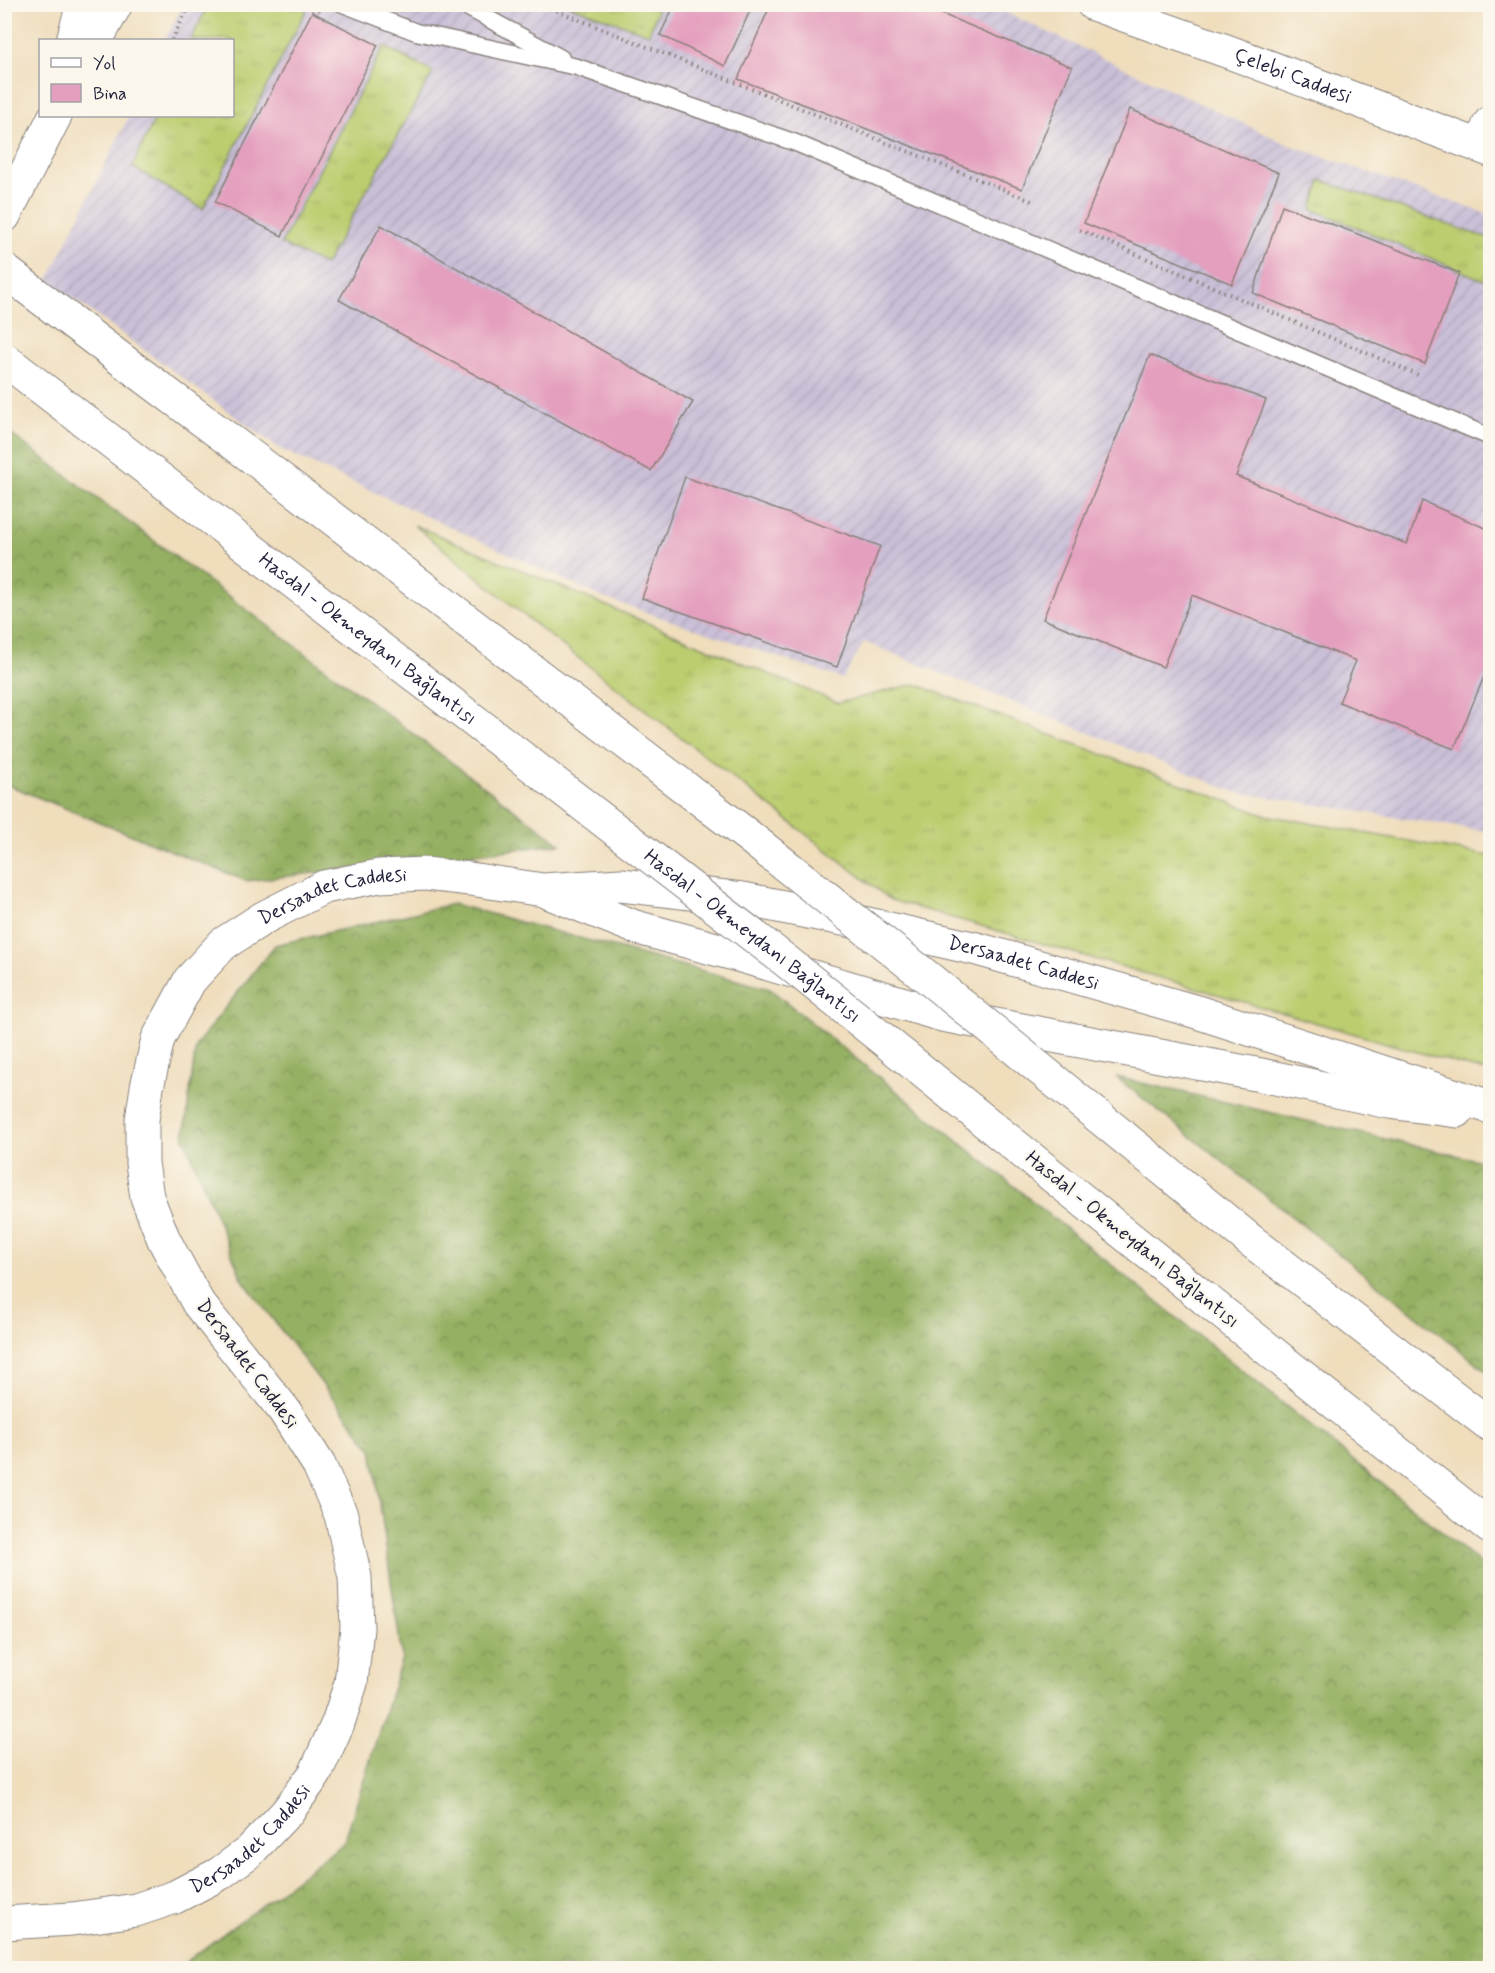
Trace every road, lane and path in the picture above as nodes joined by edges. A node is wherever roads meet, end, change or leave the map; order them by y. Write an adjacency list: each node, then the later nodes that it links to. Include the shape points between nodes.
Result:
1 (83, 4): 9 (main road)
2 (116, 4): 10 (main road)
3 (190, 4): 11 (path)
4 (343, 4): 12 (lane, via 416,32)
5 (461, 4): 12 (lane)
6 (540, 4): 15 (path)
7 (1093, 4): 14 (main road, Çelebi Caddesi)
8 (1160, 4): 14 (main road, Çelebi Caddesi)
9 (73, 39)
10 (97, 39)
11 (172, 39)
12 (578, 67): 21 (lane, via 796,143)
13 (54, 117): 16 (main road)
14 (1488, 135)
15 (1032, 201)
16 (4, 216)
17 (1080, 230): 20 (path)
18 (4, 270): 25 (main road, bridge, via 757,842 1250,1240)
19 (4, 359): 26 (main road, Hasdal - Okmeydanı Bağlantısı, bridge, via 768,947)
20 (1418, 375)
21 (1491, 437)
22 (543, 890): 23 (main road, Dersaadet Caddesi, via 621,885 743,899 868,924 977,949 1197,1012); 24 (main road, Dersaadet Caddesi, via 635,927 942,1015 1389,1102); 27 (main road, Dersaadet Caddesi, via 424,874 380,876 324,887 223,944 190,980 158,1039 142,1120 147,1197 164,1240 198,1303 284,1410 319,1466 341,1515 355,1577 357,1628 351,1683 315,1774 257,1844 219,1874 175,1897 136,1910)
23 (1491, 1107)
24 (1491, 1114)
25 (1491, 1425)
26 (1491, 1527)
27 (4, 1923)

